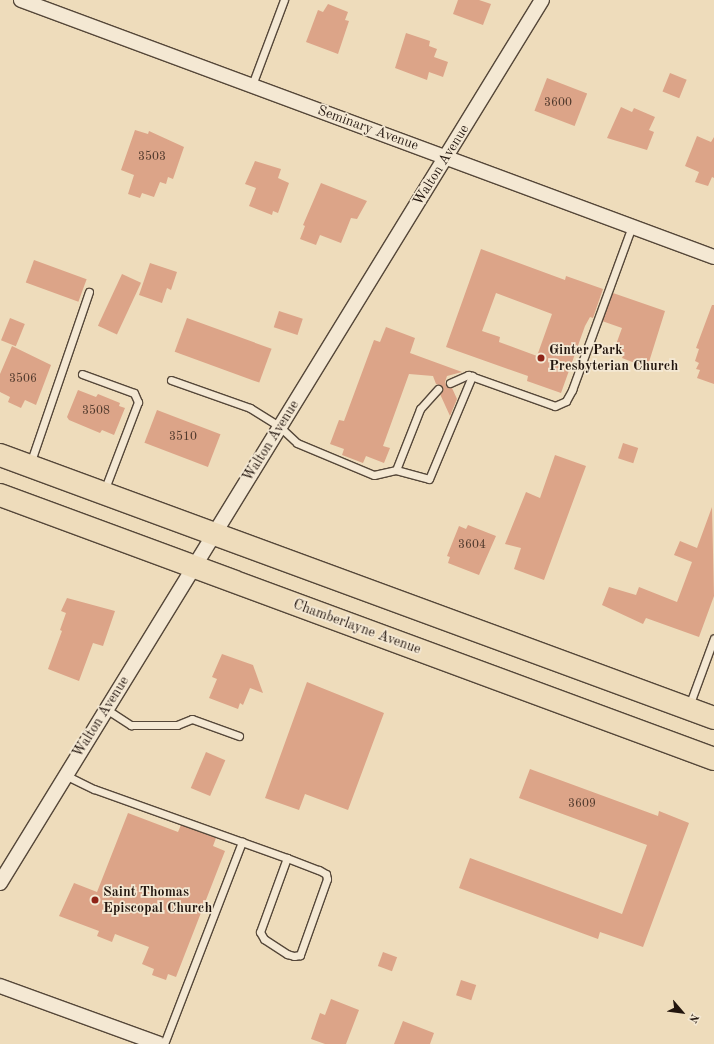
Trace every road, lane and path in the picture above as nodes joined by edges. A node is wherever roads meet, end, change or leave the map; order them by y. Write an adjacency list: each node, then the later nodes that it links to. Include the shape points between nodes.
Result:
1 (21, 0): 4 (street, Seminary Avenue)
2 (284, 0): 4 (lane)
3 (542, 0): 5 (street, Walton Avenue)
4 (252, 86): 5 (street, Seminary Avenue)
5 (446, 157): 6 (street, Seminary Avenue); 14 (street, Walton Avenue)
6 (632, 226): 7 (street, Seminary Avenue); 10 (lane, via 566,401 555,406)
7 (714, 256)
8 (89, 292): 16 (lane)
9 (82, 374): 18 (lane, via 134,394 138,402)
10 (472, 376): 12 (lane, via 468,375); 17 (lane, via 429,479)
11 (171, 380): 14 (lane, via 250,408)
12 (450, 383)
13 (438, 389): 17 (lane, via 420,408)
14 (280, 427): 17 (lane, via 297,443 374,475); 20 (street, Walton Avenue)
15 (0, 455): 16 (main road)
16 (29, 466): 18 (main road)
17 (396, 470)
18 (103, 493): 20 (main road)
19 (0, 495): 21 (main road, Chamberlayne Avenue)
20 (215, 534): 21 (street, Walton Avenue); 24 (main road)
21 (194, 567): 23 (street, Walton Avenue); 27 (main road, Chamberlayne Avenue)
22 (714, 638): 24 (lane)
23 (106, 709): 26 (lane, via 131,725 177,725 192,719); 28 (street, Walton Avenue)
24 (688, 709): 25 (main road)
25 (714, 718)
26 (239, 736)
27 (714, 759)
28 (65, 775): 29 (lane, via 94,789); 31 (street, Walton Avenue)
29 (242, 842): 30 (lane); 34 (lane)
30 (287, 858): 30 (lane, via 260,932 264,939 294,956 300,955 327,879 326,874 319,870)
31 (0, 882)
32 (0, 986): 33 (street)
33 (159, 1044)
34 (164, 1044)

